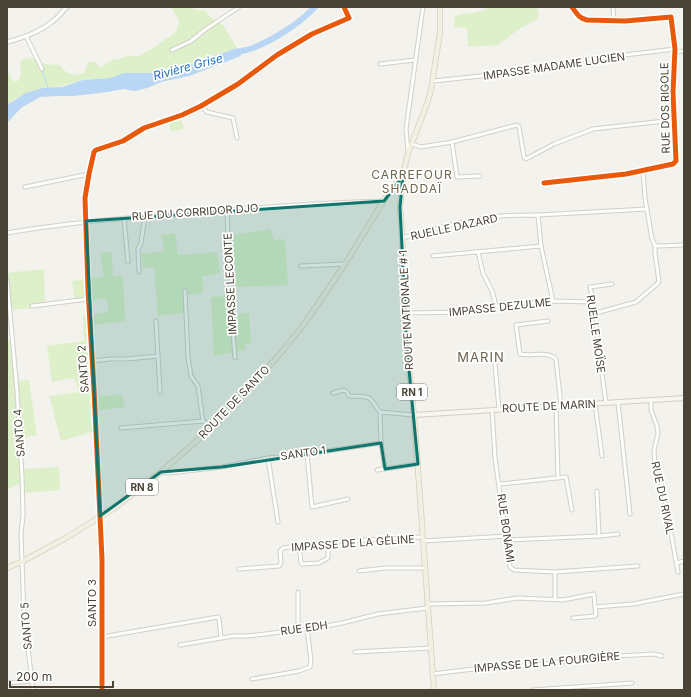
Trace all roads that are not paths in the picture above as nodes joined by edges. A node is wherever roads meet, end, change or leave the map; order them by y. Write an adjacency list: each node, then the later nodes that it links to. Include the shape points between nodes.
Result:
1 (67, 7): 9 (street, via 48,24)
2 (239, 7): 11 (street, via 191,42)
3 (344, 7): 18 (street, via 349,18 312,34)
4 (423, 7): 14 (street)
5 (440, 7): 17 (main road, ROUTE NATIONALE # 1 / RN 1, via 440,32)
6 (572, 7): 8 (street, via 578,16 588,20)
7 (613, 7): 8 (street)
8 (614, 21): 12 (street, RUE DOS RIGOLE, via 670,17)
9 (26, 36): 10 (street); 16 (street)
10 (7, 42)
11 (172, 50)
12 (675, 50): 13 (street, IMPASSE MADAME LUCIEN); 17 (street, IMPASSE MADAME LUCIEN); 19 (street, RUE DOS RIGOLE)
13 (684, 51)
14 (415, 60): 15 (street); 23 (street, via 406,129)
15 (380, 64)
16 (42, 69)
17 (433, 81): 22 (main road, ROUTE NATIONALE # 1 / RN 1)
18 (201, 106): 20 (street, via 207,112 232,118); 25 (street, SANTO 2, via 144,128 95,151)
19 (674, 120): 21 (street, via 593,129 554,144 526,159 517,125); 24 (street, RUE DOS RIGOLE, via 676,161 673,164)
20 (237, 138)
21 (452, 142): 22 (street, via 421,147); 27 (street, via 457,177)
22 (412, 144): 23 (main road, ROUTE NATIONALE # 1 / RN 1)
23 (408, 153): 26 (main road, ROUTE NATIONALE # 1 / RN 1)
24 (643, 171): 28 (street, RUE DOS RIGOLE); 31 (street)
25 (89, 174): 29 (street); 36 (street, SANTO 2, via 85,198)
26 (403, 176): 30 (main road, ROUTE DE SANTO / RN 8, via 395,182); 38 (main road, ROUTE NATIONALE # 1 / RN 1, via 400,207)
27 (480, 176)
28 (544, 183)
29 (25, 187)
30 (384, 201): 32 (street, RUE DU CORRIDOR DJO); 45 (main road, ROUTE DE SANTO / RN 8)
31 (647, 209): 33 (street, RUELLE DAZARD); 39 (street)
32 (227, 210): 34 (street, RUE DU CORRIDOR DJO); 61 (street, IMPASSE LECONTE, via 230,306)
33 (538, 215): 38 (street, RUELLE DAZARD, via 476,220); 41 (street)
34 (145, 216): 35 (street, RUE DU CORRIDOR DJO); 47 (street, via 138,249)
35 (124, 218): 36 (street, RUE DU CORRIDOR DJO); 44 (street)
36 (86, 221): 37 (street, RUE DU CORRIDOR DJO); 51 (street, SANTO 2)
37 (7, 233)
38 (402, 238): 56 (main road, ROUTE NATIONALE # 1 / RN 1)
39 (655, 245): 40 (street); 57 (street, via 659,282 636,302)
40 (684, 245)
41 (541, 246): 42 (street); 52 (street)
42 (478, 252): 43 (street); 55 (street)
43 (433, 256)
44 (128, 262)
45 (345, 264): 46 (street); 77 (main road, ROUTE DE SANTO / RN 8, via 307,320)
46 (301, 266)
47 (139, 272)
48 (7, 280): 102 (street, SANTO 4, via 22,476)
49 (612, 284): 53 (street, RUELLE MOÏSE, via 590,287)
50 (185, 291): 76 (street, via 188,357 191,376 198,386)
51 (88, 299): 54 (street); 62 (street, SANTO 2)
52 (553, 301): 53 (street, IMPASSE DEZULME); 55 (street, IMPASSE DEZULME)
53 (593, 302): 57 (street, RUELLE MOÏSE)
54 (32, 306)
55 (496, 306): 56 (street, IMPASSE DEZULME, via 466,312)
56 (406, 313): 75 (main road, ROUTE NATIONALE # 1 / RN 1)
57 (596, 313): 69 (street, RUELLE MOÏSE)
58 (156, 321): 60 (street)
59 (548, 321): 71 (street, via 516,325 520,354 550,355 556,359)
60 (158, 356): 62 (street); 64 (street)
61 (235, 358)
62 (92, 361): 93 (street, SANTO 2)
63 (495, 364): 73 (street)
64 (160, 392)
65 (333, 393): 74 (street, via 344,390 350,396 366,396)
66 (684, 398): 67 (main road, ROUTE DE MARIN)
67 (651, 400): 68 (main road, ROUTE DE MARIN); 104 (street, RUE DU RIVAL, via 651,410 658,434 654,450 655,465 665,500)
68 (618, 402): 69 (main road, ROUTE DE MARIN); 92 (street)
69 (606, 403): 70 (main road, ROUTE DE MARIN)
70 (595, 404): 71 (main road, ROUTE DE MARIN); 81 (street)
71 (558, 406): 73 (main road, ROUTE DE MARIN); 87 (street)
72 (492, 409): 73 (main road, ROUTE DE MARIN); 75 (main road, ROUTE DE MARIN); 88 (street, RUE BONAMI, via 495,458)
73 (499, 409)
74 (380, 412): 75 (street); 79 (street)
75 (414, 415): 83 (main road, ROUTE NATIONALE # 1 / RN 1)
76 (203, 421): 77 (street); 78 (street)
77 (213, 427): 86 (main road, ROUTE DE SANTO / RN 8)
78 (121, 428)
79 (381, 442): 80 (street, SANTO 1); 84 (street)
80 (307, 454): 82 (street, SANTO 1); 90 (street, via 312,507)
81 (602, 456)
82 (268, 458): 86 (street, SANTO 1, via 222,467); 94 (street)
83 (418, 464): 84 (street); 98 (main road, ROUTE NATIONALE # 1 / RN 1)
84 (385, 469): 85 (street)
85 (377, 470)
86 (161, 472): 93 (main road, ROUTE DE SANTO / RN 8)
87 (558, 478): 88 (street); 91 (street, via 566,477 568,480)
88 (500, 484): 96 (street, RUE BONAMI)
89 (597, 491): 97 (street)
90 (348, 499)
91 (572, 510)
92 (630, 514)
93 (100, 516): 102 (main road, ROUTE DE SANTO / RN 8); 120 (street, SANTO 3)
94 (278, 522)
95 (618, 534): 97 (street)
96 (507, 536): 98 (street, IMPASSE DE LA GÉLINE); 99 (street, RUE BONAMI)
97 (599, 536): 99 (street)
98 (422, 539): 100 (street, IMPASSE DE LA GÉLINE); 107 (main road, ROUTE NATIONALE # 1 / RN 1)
99 (507, 540): 110 (street, RUE BONAMI, via 510,567 514,570)
100 (328, 542): 101 (street, IMPASSE DE LA GÉLINE); 101 (street, via 328,558 319,563 301,563)
101 (298, 546): 108 (street, IMPASSE DE LA GÉLINE, via 283,548 280,551 279,566)
102 (23, 561): 106 (main road, ROUTE DE SANTO / RN 8); 128 (street, SANTO 5, via 24,615)
103 (684, 561): 104 (street)
104 (676, 563): 111 (street, RUE DU RIVAL)
105 (638, 566): 110 (street, RUE BONAMI)
106 (7, 568)
107 (424, 568): 109 (street); 115 (main road, ROUTE NATIONALE # 1 / RN 1)
108 (239, 569)
109 (359, 571)
110 (555, 572): 114 (street)
111 (678, 572)
112 (298, 592): 119 (street)
113 (684, 594): 116 (street, via 633,604)
114 (555, 599): 115 (street, RUE EDH, via 517,598 486,603); 116 (street, RUE EDH, via 563,600 594,594)
115 (427, 606): 118 (street, RUE EDH); 123 (main road, ROUTE NATIONALE # 1 / RN 1)
116 (595, 607): 117 (street, via 595,616)
117 (573, 618)
118 (307, 629): 119 (street, RUE EDH); 127 (street, via 310,667)
119 (298, 630): 121 (street, RUE EDH)
120 (102, 637): 121 (street, via 218,618); 132 (street, SANTO 3)
121 (221, 638): 122 (street, RUE EDH)
122 (180, 645)
123 (431, 648): 124 (street); 126 (main road, ROUTE NATIONALE # 1 / RN 1)
124 (355, 652)
125 (662, 656): 126 (street, IMPASSE DE LA FOURGIÈRE, via 618,656 512,667 490,666)
126 (432, 674): 133 (main road, ROUTE NATIONALE # 1 / RN 1)
127 (252, 679)
128 (31, 681): 129 (street); 131 (street, SANTO 5)
129 (7, 683)
130 (632, 683): 134 (street)
131 (33, 690)
132 (102, 690)
133 (434, 690)
134 (532, 690)

